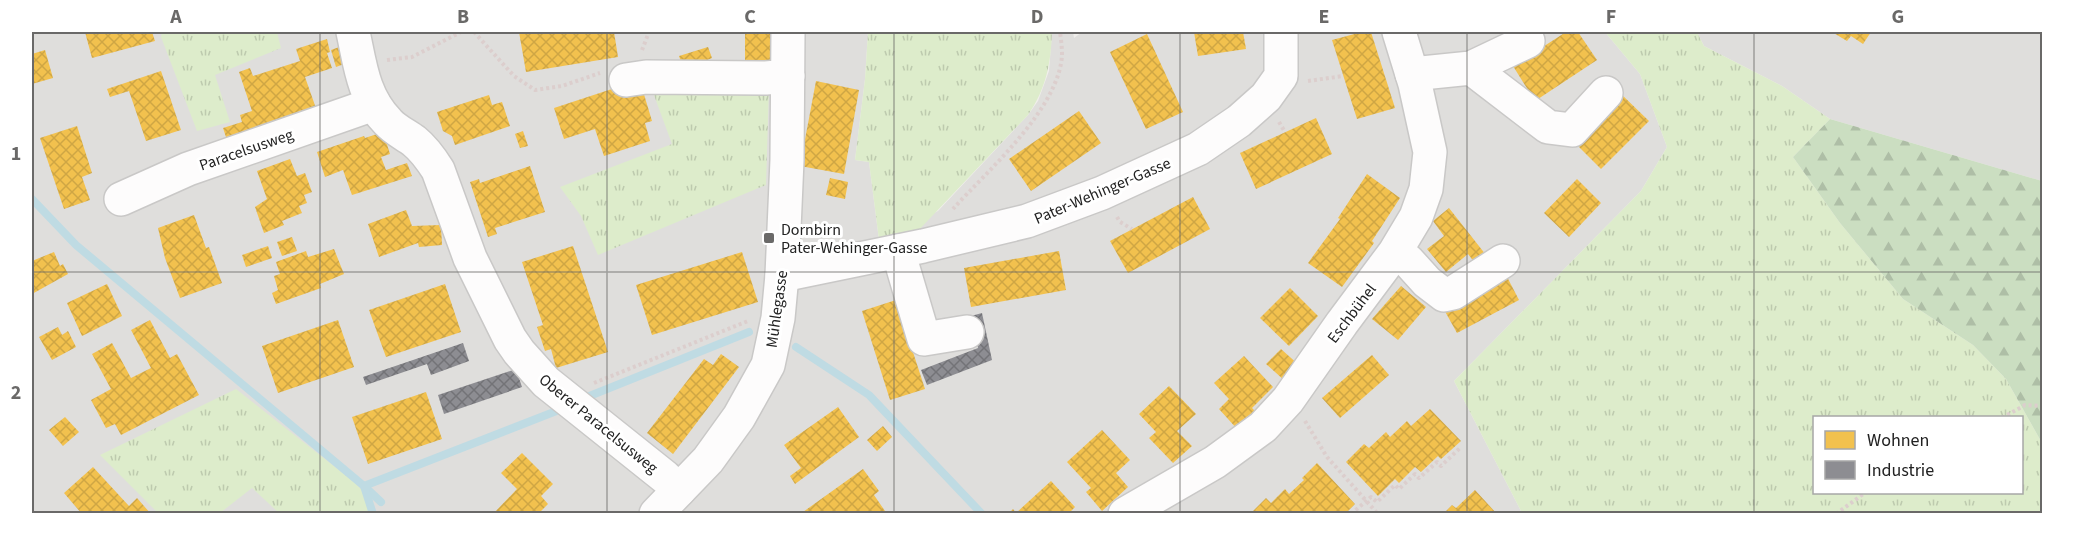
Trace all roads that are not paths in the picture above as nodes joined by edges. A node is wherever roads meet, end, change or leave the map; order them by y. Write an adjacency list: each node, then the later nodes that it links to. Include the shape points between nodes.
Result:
1 (353, 32): 11 (street, via 361,76)
2 (788, 32): 9 (street, Mühlegasse)
3 (1281, 32): 14 (street, Pater-Wehinger-Gasse, via 1281,76 1266,97 1239,121 1198,149 1102,193 1027,221)
4 (1398, 32): 8 (street, Eschbühel)
5 (1528, 41): 7 (street)
6 (623, 69): 9 (street, via 646,77)
7 (1471, 69): 8 (street); 10 (street, via 1548,127 1572,130)
8 (1412, 74): 16 (street, Eschbühel, via 1430,152 1426,189)
9 (788, 76): 17 (street, Mühlegasse)
10 (1606, 93)
11 (374, 104): 12 (street, Paracelsusweg, via 188,169); 20 (street, Oberer Paracelsusweg, via 388,123 430,158 470,258 519,352 546,382)
12 (121, 199)
13 (1435, 232): 16 (street)
14 (911, 249): 17 (street, Pater-Wehinger-Gasse); 19 (street, via 924,339)
15 (1503, 261): 16 (street, via 1444,295)
16 (1402, 269): 18 (street, via 1410,280 1387,288); 22 (street, Eschbühel, via 1342,322 1288,400 1263,427 1215,462)
17 (782, 275): 20 (street, Mühlegasse, via 768,365 739,417 708,460)
18 (1363, 318)
19 (967, 332)
20 (679, 490): 21 (street, Mühlegasse)
21 (656, 513)
22 (1125, 513)

